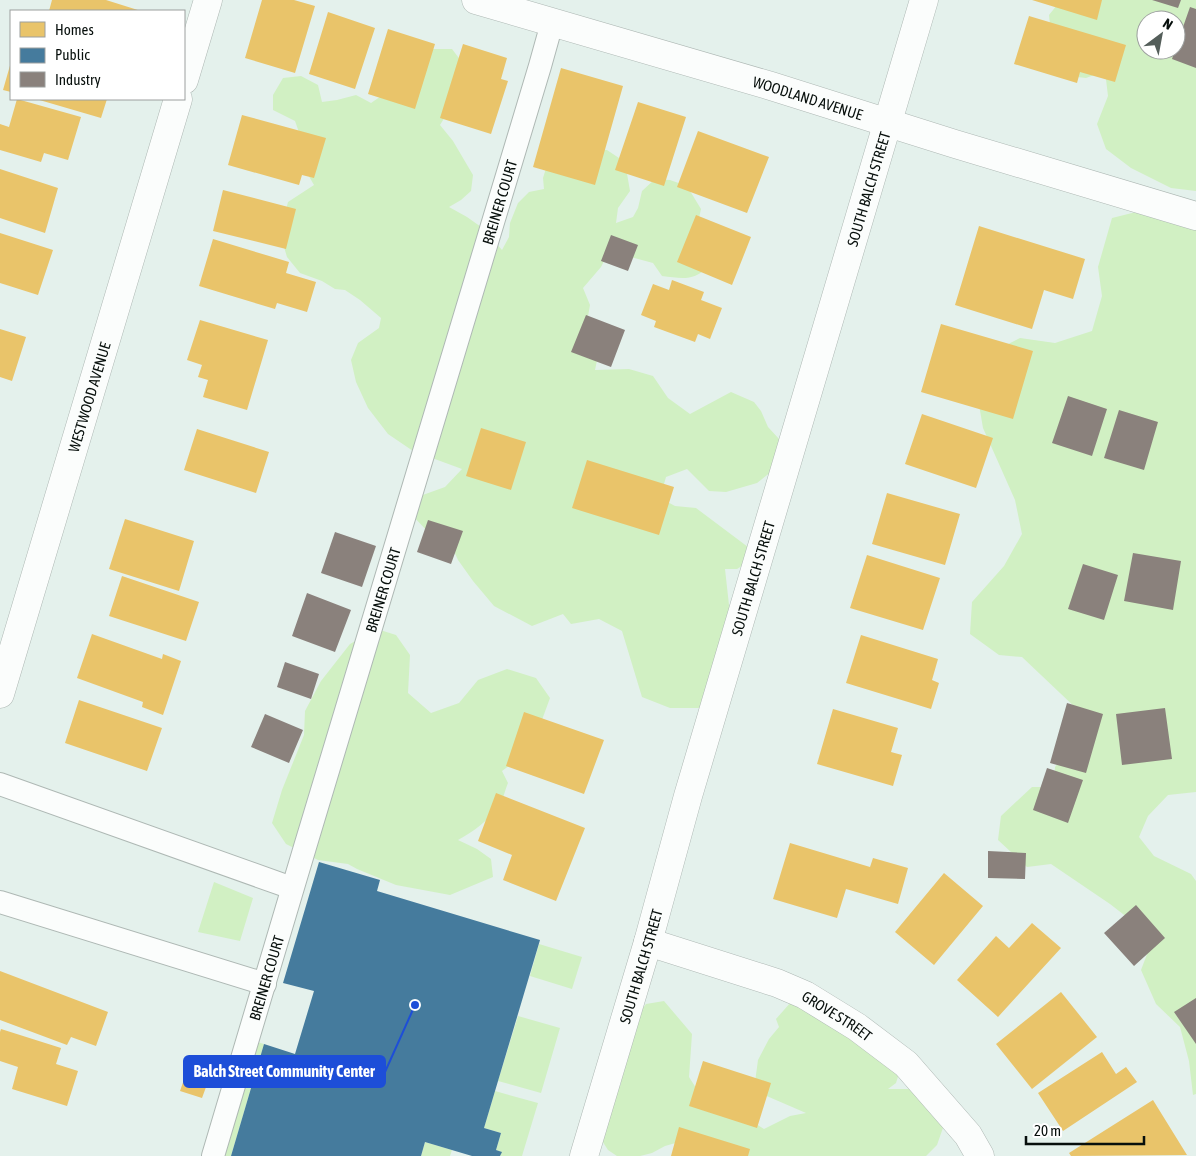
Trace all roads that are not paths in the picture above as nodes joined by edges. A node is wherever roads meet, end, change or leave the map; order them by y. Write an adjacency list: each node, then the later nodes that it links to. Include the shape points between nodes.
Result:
1 (208, 0): 5 (street)
2 (476, 0): 4 (street, WOODLAND AVENUE)
3 (924, 0): 7 (street, SOUTH BALCH STREET)
4 (552, 22): 7 (street, WOODLAND AVENUE); 11 (lane, BREINER COURT)
5 (185, 77)
6 (178, 100): 9 (street, WESTWOOD AVENUE)
7 (888, 124): 8 (street, WOODLAND AVENUE); 13 (street, SOUTH BALCH STREET, via 688,796)
8 (1196, 216)
9 (0, 694)
10 (0, 784): 11 (lane)
11 (292, 888): 14 (lane, BREINER COURT)
12 (0, 902): 14 (lane)
13 (648, 942): 16 (street, SOUTH BALCH STREET); 17 (street, GROVE STREET, via 776,982 857,1026 906,1064 968,1136)
14 (265, 984): 15 (lane, BREINER COURT)
15 (213, 1156)
16 (584, 1156)
17 (980, 1156)

